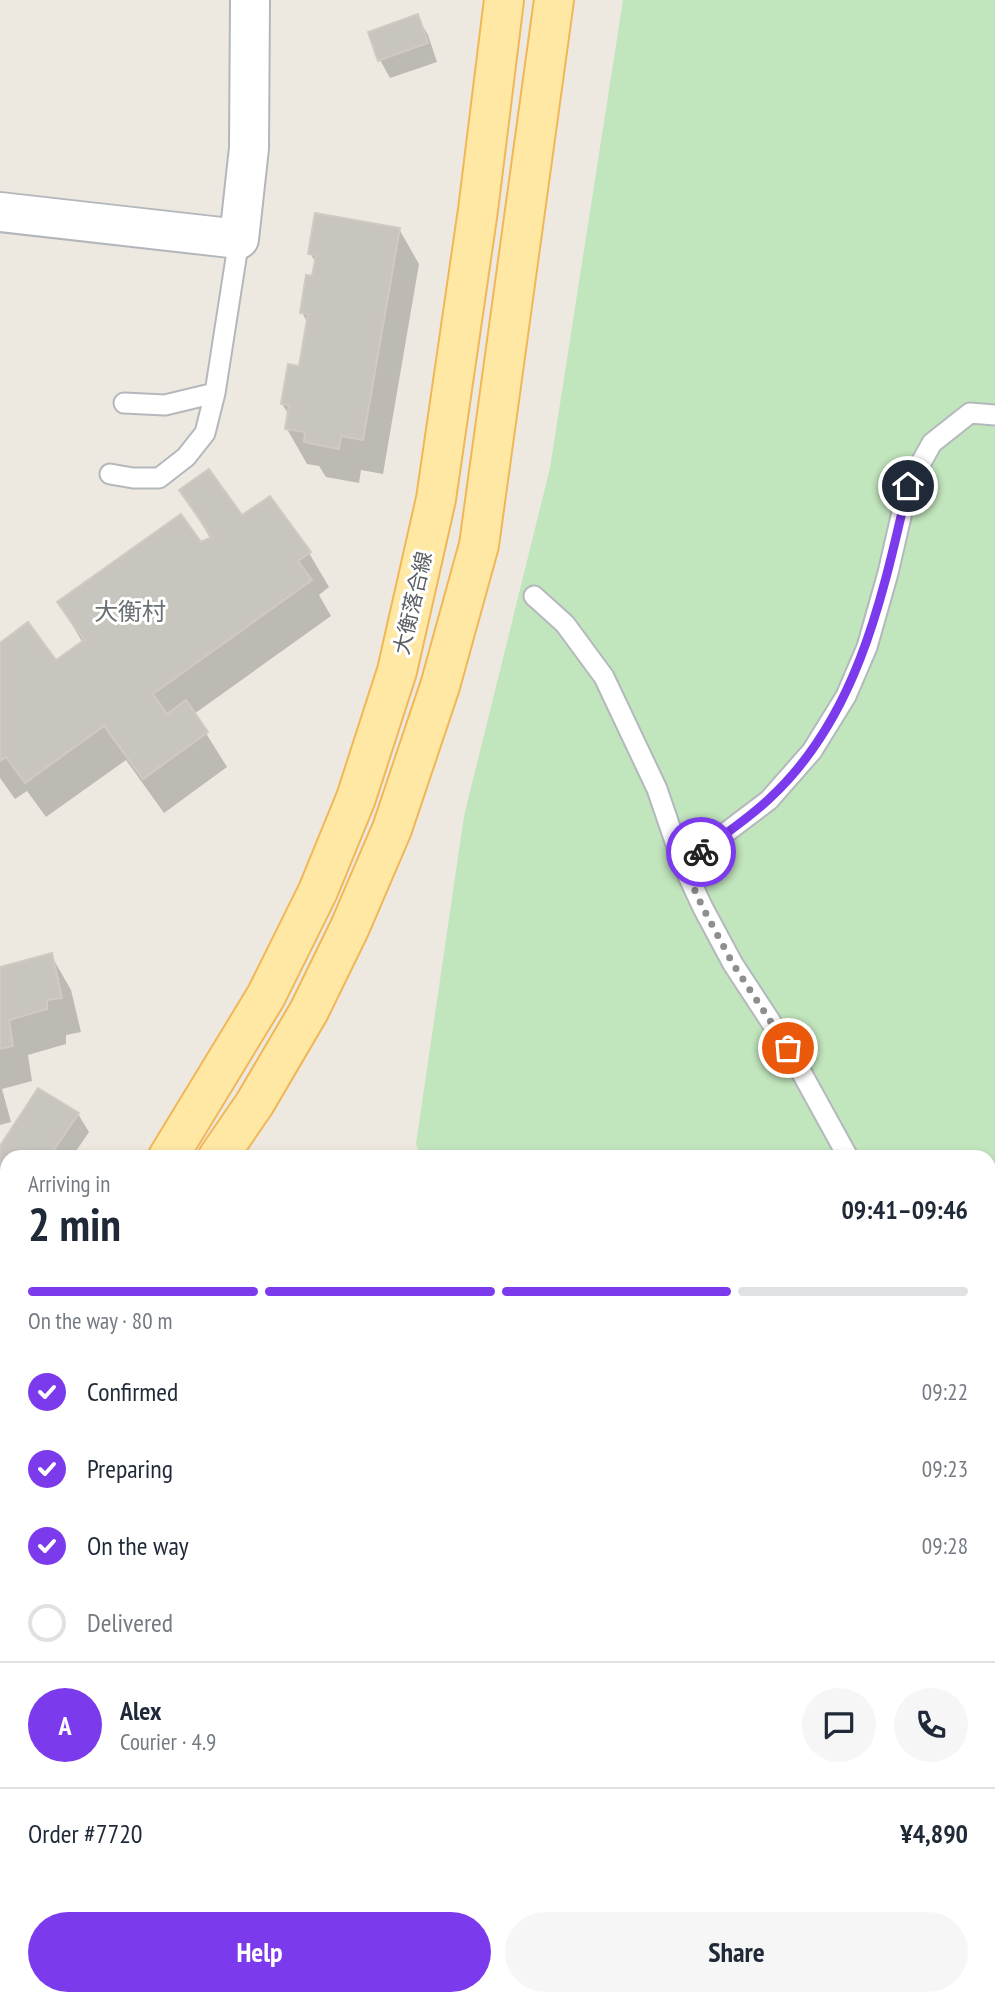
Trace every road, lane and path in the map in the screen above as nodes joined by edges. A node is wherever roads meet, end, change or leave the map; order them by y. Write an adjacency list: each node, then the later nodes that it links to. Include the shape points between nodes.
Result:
1 (250, 0): 5 (street, via 249,148)
2 (504, 0): 12 (main road, 大衡落合線, via 436,499 397,671 356,798 318,891 266,996)
3 (554, 0): 13 (main road, via 478,545 440,686 392,829 349,927 309,1012)
4 (0, 212): 5 (street)
5 (239, 239): 6 (lane)
6 (215, 393): 7 (lane, via 165,405); 9 (lane, via 205,433 186,457 159,478)
7 (124, 403)
8 (995, 415): 11 (lane, via 970,413 932,443 908,486 867,647 812,751 769,800)
9 (110, 474)
10 (534, 596): 11 (lane, via 565,624 604,677 657,789)
11 (683, 865): 14 (lane, via 733,964 788,1048)
12 (171, 1150)
13 (223, 1150)
14 (845, 1150)

